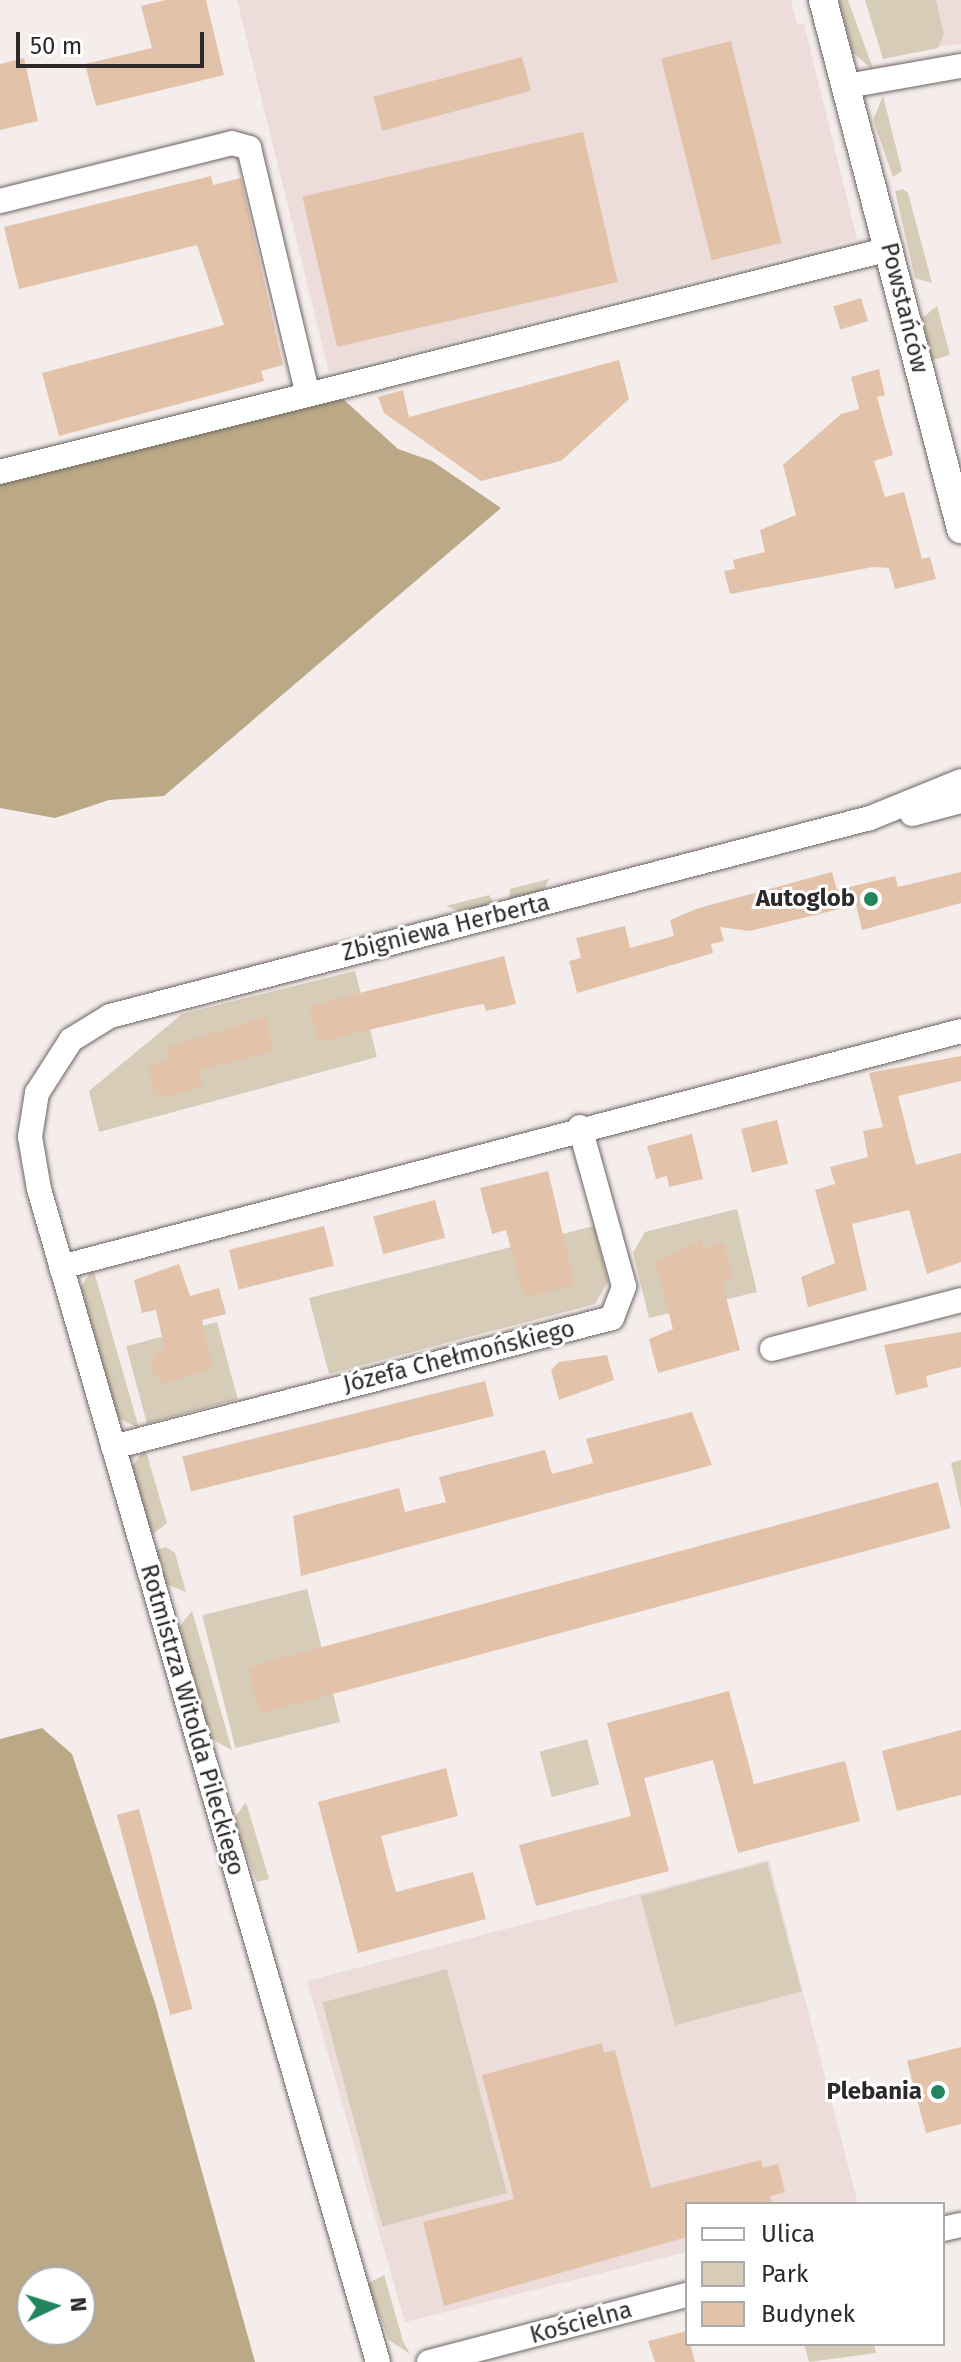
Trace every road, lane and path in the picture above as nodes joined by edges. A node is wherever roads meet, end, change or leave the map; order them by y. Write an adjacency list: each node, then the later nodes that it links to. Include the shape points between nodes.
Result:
1 (823, 0): 4 (street, Powstańców)
2 (829, 0): 4 (street, Powstańców)
3 (961, 66): 4 (street)
4 (847, 86): 6 (street, Powstańców)
5 (0, 201): 7 (street, via 232,143 249,148)
6 (890, 249): 7 (street); 9 (street, Powstańców)
7 (307, 391): 8 (street)
8 (0, 472)
9 (961, 529)
10 (961, 781): 12 (street, Zbigniewa Herberta)
11 (961, 801): 12 (street, Zbigniewa Herberta)
12 (870, 818): 14 (street, Zbigniewa Herberta, via 133,1009 71,1040)
13 (961, 1031): 15 (street)
14 (44, 1076): 16 (street, Rotmistrza Witolda Pileckiego, via 30,1137)
15 (580, 1127): 16 (street); 19 (street, Józefa Chełmońskiego, via 624,1286 612,1318)
16 (61, 1267): 19 (street, Rotmistrza Witolda Pileckiego)
17 (961, 1300): 18 (street)
18 (772, 1349)
19 (113, 1447): 21 (street, Rotmistrza Witolda Pileckiego)
20 (685, 2296): 22 (street, Kościelna)
21 (378, 2362)
22 (429, 2362)

